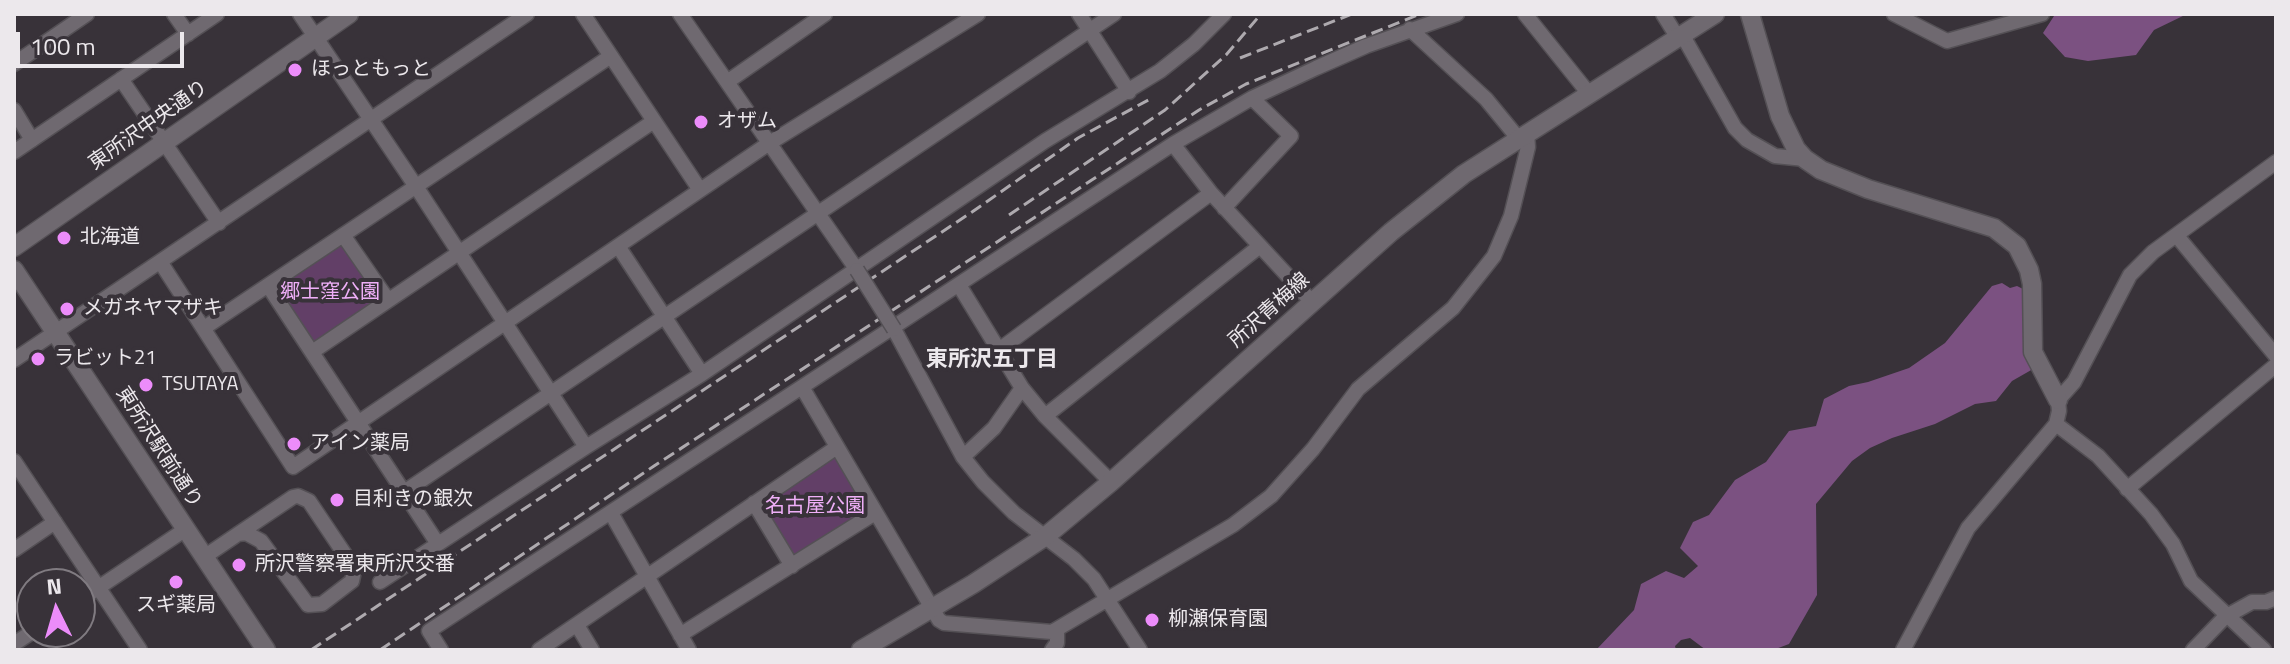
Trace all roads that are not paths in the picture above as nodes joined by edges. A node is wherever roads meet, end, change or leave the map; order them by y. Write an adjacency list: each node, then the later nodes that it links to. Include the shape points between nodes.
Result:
1 (87, 14): 27 (street)
2 (174, 14): 23 (street)
3 (217, 14): 23 (street)
4 (300, 14): 24 (street)
5 (349, 14): 24 (street, 東所沢中央通り)
6 (527, 14): 34 (street)
7 (583, 14): 26 (street)
8 (825, 14): 29 (street)
9 (978, 14): 39 (street)
10 (1079, 14): 22 (street)
11 (1114, 14): 22 (street)
12 (1224, 14): 30 (street, via 1175,61)
13 (1457, 14): 21 (street)
14 (1525, 14): 31 (street)
15 (1663, 14): 25 (street)
16 (1715, 14): 25 (street, 所沢青梅線)
17 (1750, 14): 42 (street, via 1780,116)
18 (1894, 14): 19 (street, via 1947,41)
19 (2042, 14)
20 (681, 15): 29 (street)
21 (1410, 29): 32 (street); 36 (street)
22 (1089, 31): 30 (street); 48 (street)
23 (188, 34): 28 (street)
24 (316, 37): 34 (street); 38 (street, 東所沢中央通り)
25 (1681, 37): 31 (street, 所沢青梅線); 42 (street, via 1747,140 1775,156)
26 (611, 56): 35 (street); 44 (street)
27 (14, 64)
28 (121, 79): 37 (street); 38 (street)
29 (727, 82): 39 (street)
30 (1129, 92): 58 (street, via 1045,141)
31 (1590, 95): 36 (street, 所沢青梅線)
32 (1252, 98): 40 (street); 47 (street, via 1291,136)
33 (14, 110): 37 (street)
34 (371, 120): 44 (street); 49 (street)
35 (654, 121): 45 (street); 55 (street)
36 (1523, 135): 62 (street, 所沢青梅線, via 1435,196); 104 (street, via 1528,147 1511,216 1494,256 1453,308 1358,389 1271,496 1233,525)
37 (32, 140): 41 (street)
38 (164, 142): 49 (street); 54 (street, 東所沢中央通り)
39 (768, 144): 45 (street); 48 (street)
40 (1173, 144): 46 (street); 59 (street)
41 (14, 152)
42 (1805, 159): 77 (street, via 1868,189 1975,220 2009,237 2032,284 2033,352)
43 (2276, 162): 51 (street)
44 (417, 188): 50 (street); 55 (street)
45 (700, 190): 52 (street)
46 (1211, 193): 47 (street); 68 (street)
47 (1224, 208): 53 (street)
48 (818, 215): 58 (street); 63 (street)
49 (219, 223): 56 (street)
50 (343, 235): 60 (street); 61 (street)
51 (2177, 236): 70 (street); 77 (street, via 2130,275 2074,382)
52 (618, 246): 63 (street); 64 (street)
53 (1260, 246): 62 (street); 78 (street)
54 (14, 247)
55 (459, 251): 61 (street); 64 (street)
56 (161, 263): 65 (street); 67 (street)
57 (14, 270): 67 (street, 東所沢駅前通り)
58 (857, 270): 66 (street, bridge); 73 (street)
59 (959, 285): 66 (street); 68 (street)
60 (269, 287): 65 (street); 69 (street)
61 (388, 300): 69 (street)
62 (1312, 302): 85 (street, 所沢青梅線)
63 (664, 319): 73 (street); 76 (street)
64 (506, 322): 76 (street); 79 (street)
65 (204, 328): 79 (street, via 293,467)
66 (894, 329): 74 (street); 83 (street)
67 (56, 333): 71 (street); 92 (street, 東所沢駅前通り)
68 (999, 350): 75 (street)
69 (312, 352): 79 (street)
70 (2276, 356)
71 (14, 360)
72 (2276, 365): 86 (street)
73 (702, 374): 81 (street)
74 (802, 387): 82 (street); 89 (street)
75 (1022, 388): 78 (street); 83 (street, via 994,428)
76 (553, 394): 81 (street); 87 (street)
77 (2058, 400): 80 (street)
78 (1045, 416): 85 (street)
79 (358, 421): 87 (street)
80 (2056, 424): 86 (street, via 2098,456); 119 (street, via 1968,528)
81 (586, 447): 95 (street)
82 (837, 447): 88 (street); 90 (street)
83 (963, 457): 94 (street, via 1014,513)
84 (14, 461): 91 (street)
85 (1111, 482): 94 (street, 所沢青梅線)
86 (2127, 489): 106 (street, via 2173,544 2191,581)
87 (404, 492): 95 (street)
88 (754, 503): 98 (street); 99 (street)
89 (611, 513): 99 (street); 112 (street, via 429,631)
90 (875, 513): 98 (street); 105 (street)
91 (55, 522): 96 (street); 101 (street)
92 (186, 529): 97 (street, 東所沢駅前通り); 101 (street)
93 (238, 534): 93 (street, via 293,497 304,497 352,565 352,581 322,604 308,605 261,541); 97 (street)
94 (1046, 536): 104 (street, via 1084,568); 105 (street, 所沢青梅線)
95 (438, 544): 100 (street)
96 (14, 550)
97 (204, 557): 111 (street, 東所沢駅前通り)
98 (792, 566): 109 (street)
99 (647, 577): 107 (street); 109 (street)
100 (380, 582)
101 (99, 588): 102 (street); 110 (street)
102 (96, 590)
103 (2276, 598): 106 (street, via 2252,602)
104 (1106, 599): 108 (street); 118 (street)
105 (931, 609): 108 (street, via 944,623); 116 (street, 所沢青梅線)
106 (2229, 615): 120 (street); 121 (street)
107 (577, 625): 113 (street); 114 (street)
108 (1057, 630): 117 (street)
109 (680, 635): 115 (street)
110 (140, 650)
111 (266, 650)
112 (441, 650)
113 (539, 650)
114 (592, 650)
115 (689, 650)
116 (861, 650)
117 (1052, 650)
118 (1140, 650)
119 (1903, 650)
120 (2193, 650)
121 (2264, 650)

